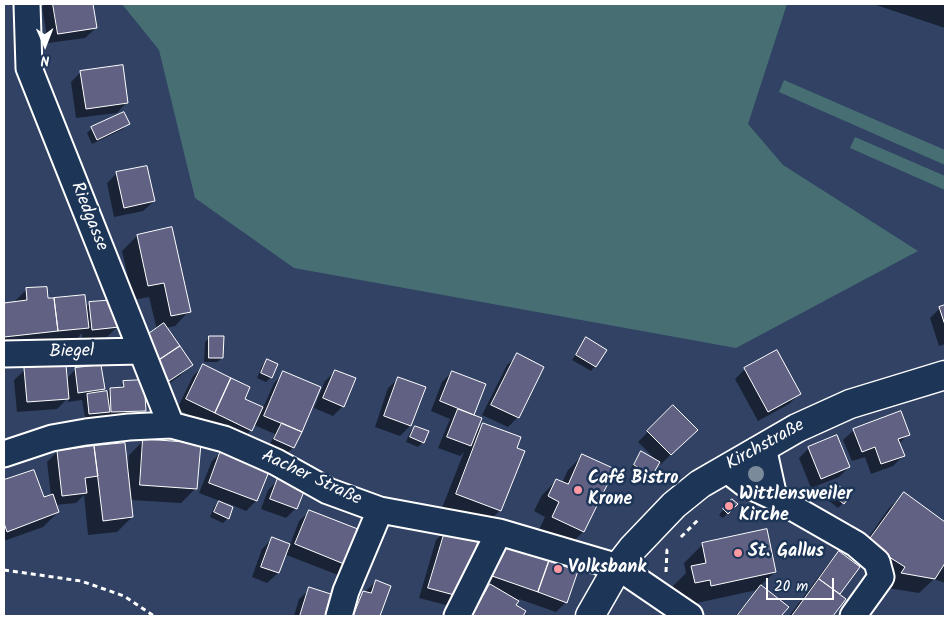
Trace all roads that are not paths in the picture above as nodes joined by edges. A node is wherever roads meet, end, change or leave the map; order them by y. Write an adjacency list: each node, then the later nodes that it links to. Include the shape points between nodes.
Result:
1 (27, 4): 2 (street, Riedgasse, via 29,68)
2 (141, 351): 3 (street, Biegel); 5 (street, Riedgasse)
3 (4, 354)
4 (945, 375): 6 (street, Kirchstraße, via 850,404)
5 (172, 425): 7 (street, Aacher Straße, via 78,433); 10 (street, Aacher Straße, via 224,439 276,462 328,491)
6 (763, 447): 8 (street, Kirchstraße); 9 (street)
7 (4, 454)
8 (726, 469): 9 (street, via 744,483); 12 (street, Kirchstraße, via 674,505)
9 (774, 496): 17 (street, via 848,539 877,562 881,577)
10 (380, 510): 11 (street, Aacher Straße); 13 (street)
11 (499, 532): 12 (street, Aacher Straße); 14 (street)
12 (618, 567): 15 (street, Kirchstraße); 16 (street, Aacher Straße)
13 (339, 616)
14 (457, 616)
15 (590, 616)
16 (690, 616)
17 (853, 616)

